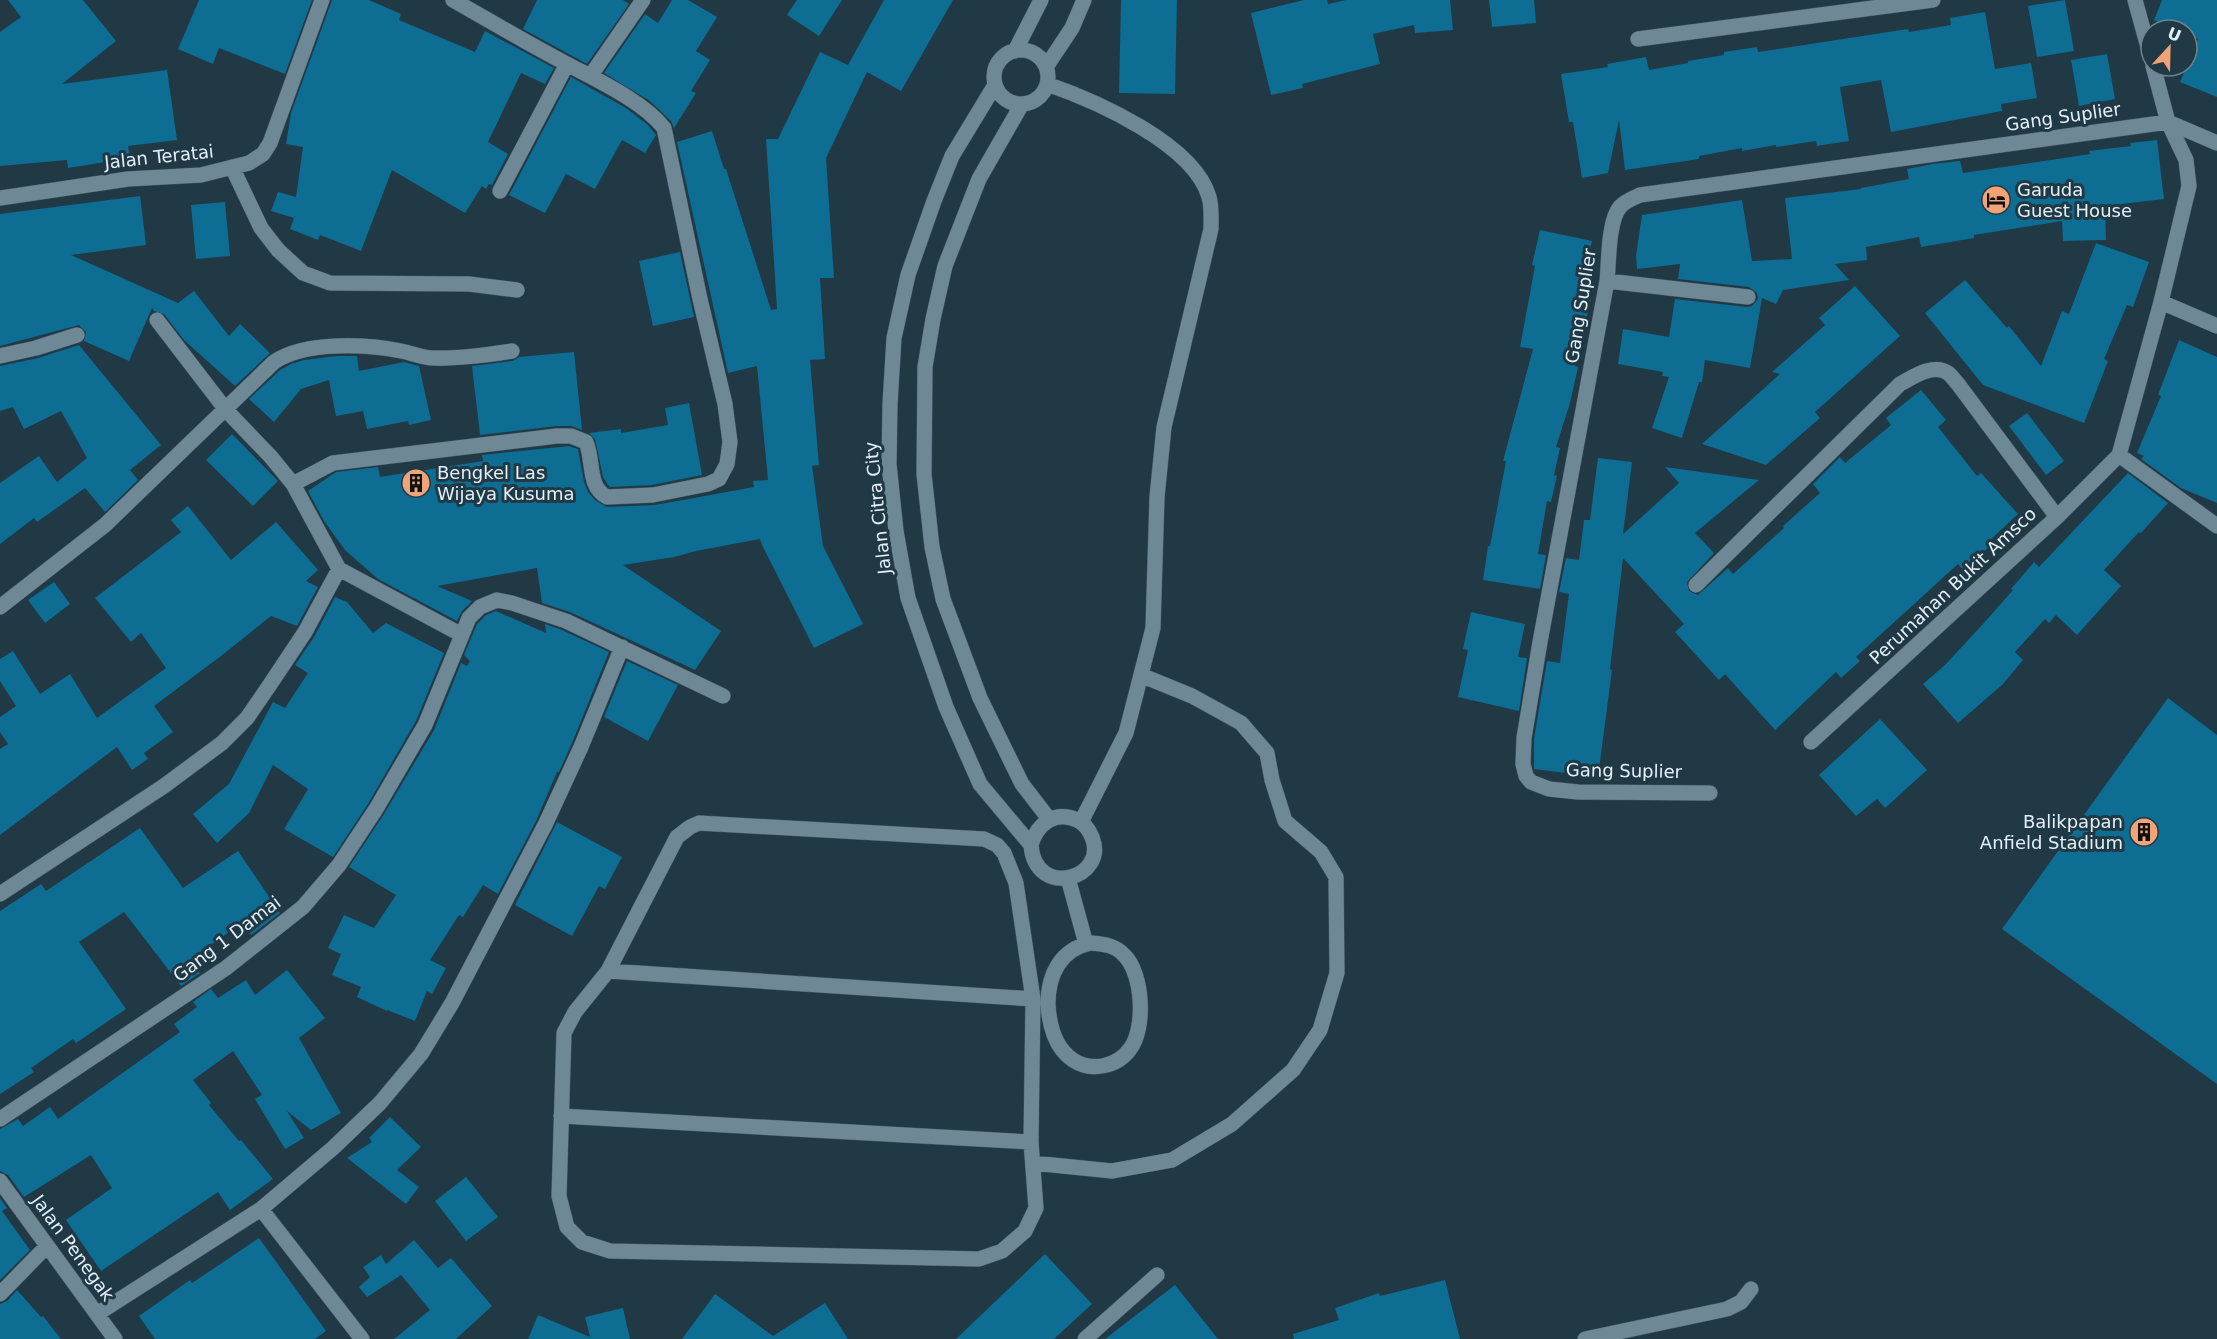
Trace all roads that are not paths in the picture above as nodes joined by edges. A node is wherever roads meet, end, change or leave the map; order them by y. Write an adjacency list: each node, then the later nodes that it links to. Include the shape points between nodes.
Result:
1 (322, 0): 20 (street, Jalan Teratai, via 270,143 263,154 249,163)
2 (453, 0): 11 (street)
3 (644, 0): 13 (street)
4 (1041, 0): 10 (street)
5 (1084, 0): 12 (street, via 1072,28)
6 (1933, 0): 9 (street)
7 (2135, 0): 8 (street)
8 (2140, 18)
9 (1638, 39)
10 (1015, 51): 12 (street, via 1036,54); 16 (street, via 1008,52 996,66)
11 (567, 64): 13 (street); 21 (street)
12 (1046, 67): 15 (street)
13 (591, 75): 34 (street, via 658,121 667,135 725,404 730,442 727,464 719,479 653,495 607,497 593,480 586,442 557,436 333,463)
14 (2156, 78): 18 (street)
15 (1047, 84): 17 (street, via 1041,96); 42 (street, via 1150,133 1196,170 1210,198 1211,230 1164,427 1157,497 1154,628)
16 (995, 85): 17 (street, via 1006,100); 48 (street, Jalan Citra City, via 952,156 908,275 894,338 889,464 908,598 946,707 981,784)
17 (1023, 104): 46 (street, via 979,179 945,266 925,367 924,474 932,547 943,599 980,698 1022,784)
18 (2168, 122): 19 (street); 23 (street, Gang Suplier, via 1640,195 1618,209); 26 (street, via 2186,160 2189,186)
19 (2217, 143)
20 (232, 167): 22 (street, Jalan Teratai, via 201,175 128,178); 24 (street, via 261,228 303,273 330,283 469,284)
21 (500, 191)
22 (0, 198)
23 (1607, 281): 25 (street); 45 (street, Gang Suplier, via 1540,642 1523,764 1531,782 1549,789)
24 (517, 290)
25 (1748, 297)
26 (2161, 302): 28 (street); 33 (street)
27 (157, 320): 32 (street)
28 (2217, 326)
29 (77, 335): 31 (street)
30 (512, 351): 32 (street, via 430,359 371,348 305,349 274,362)
31 (0, 356)
32 (226, 410): 34 (street); 39 (street, via 105,525)
33 (2119, 455): 35 (street); 36 (street)
34 (293, 484): 37 (street)
35 (2057, 517): 38 (street, Perumahan Bukit Amsco, via 1958,384 1948,373 1930,370 1900,384); 44 (street, Perumahan Bukit Amsco)
36 (2217, 526)
37 (339, 569): 40 (street); 50 (street, via 305,632 269,686 247,718 222,743)
38 (1696, 585)
39 (0, 607)
40 (462, 635): 41 (street, Gang 1 Damai, via 474,612 497,600 533,608); 55 (street, Gang 1 Damai, via 424,725 376,808 339,865 303,907 226,968)
41 (622, 647): 43 (street, Gang 1 Damai); 59 (street, via 545,825 422,1054 333,1148)
42 (1143, 676): 47 (street, via 1126,733); 57 (street, via 1192,696 1241,723 1267,753 1285,821 1321,852 1336,876 1337,973 1320,1030 1293,1070 1232,1124 1172,1160 1112,1171)
43 (723, 696)
44 (1812, 742)
45 (1710, 793)
46 (1049, 819): 47 (street, via 1071,817); 48 (street, via 1034,834)
47 (1080, 822): 49 (street, via 1088,830 1094,850 1085,870)
48 (1031, 845): 49 (street, Jalan Citra City, via 1037,865 1045,873)
49 (1068, 878): 51 (street)
50 (0, 894)
51 (1086, 944): 51 (street, via 1115,947 1124,954 1132,964 1139,992 1136,1038 1122,1058 1099,1066 1087,1066 1066,1054 1058,1045 1048,1014 1050,984 1060,960)
52 (608, 971): 53 (street); 53 (street, via 677,837 699,823 984,839 997,844 1004,853 1016,883); 54 (street, via 575,1012 564,1033)
53 (1032, 999): 56 (street)
54 (561, 1116): 56 (street); 57 (street, via 559,1196 567,1227 582,1242 610,1251 979,1259 1002,1251 1025,1231 1036,1208)
55 (0, 1119)
56 (1031, 1142): 57 (street)
57 (1033, 1163)
58 (0, 1181): 60 (street, Jalan Penegak)
59 (261, 1209): 64 (street); 66 (street)
60 (47, 1246): 63 (street); 64 (street, Jalan Penegak)
61 (1157, 1275): 67 (street)
62 (1751, 1289): 68 (street, via 1741,1302 1727,1309)
63 (0, 1294)
64 (97, 1314): 65 (street, Jalan Penegak)
65 (115, 1339)
66 (362, 1339)
67 (1085, 1339)
68 (1585, 1339)

